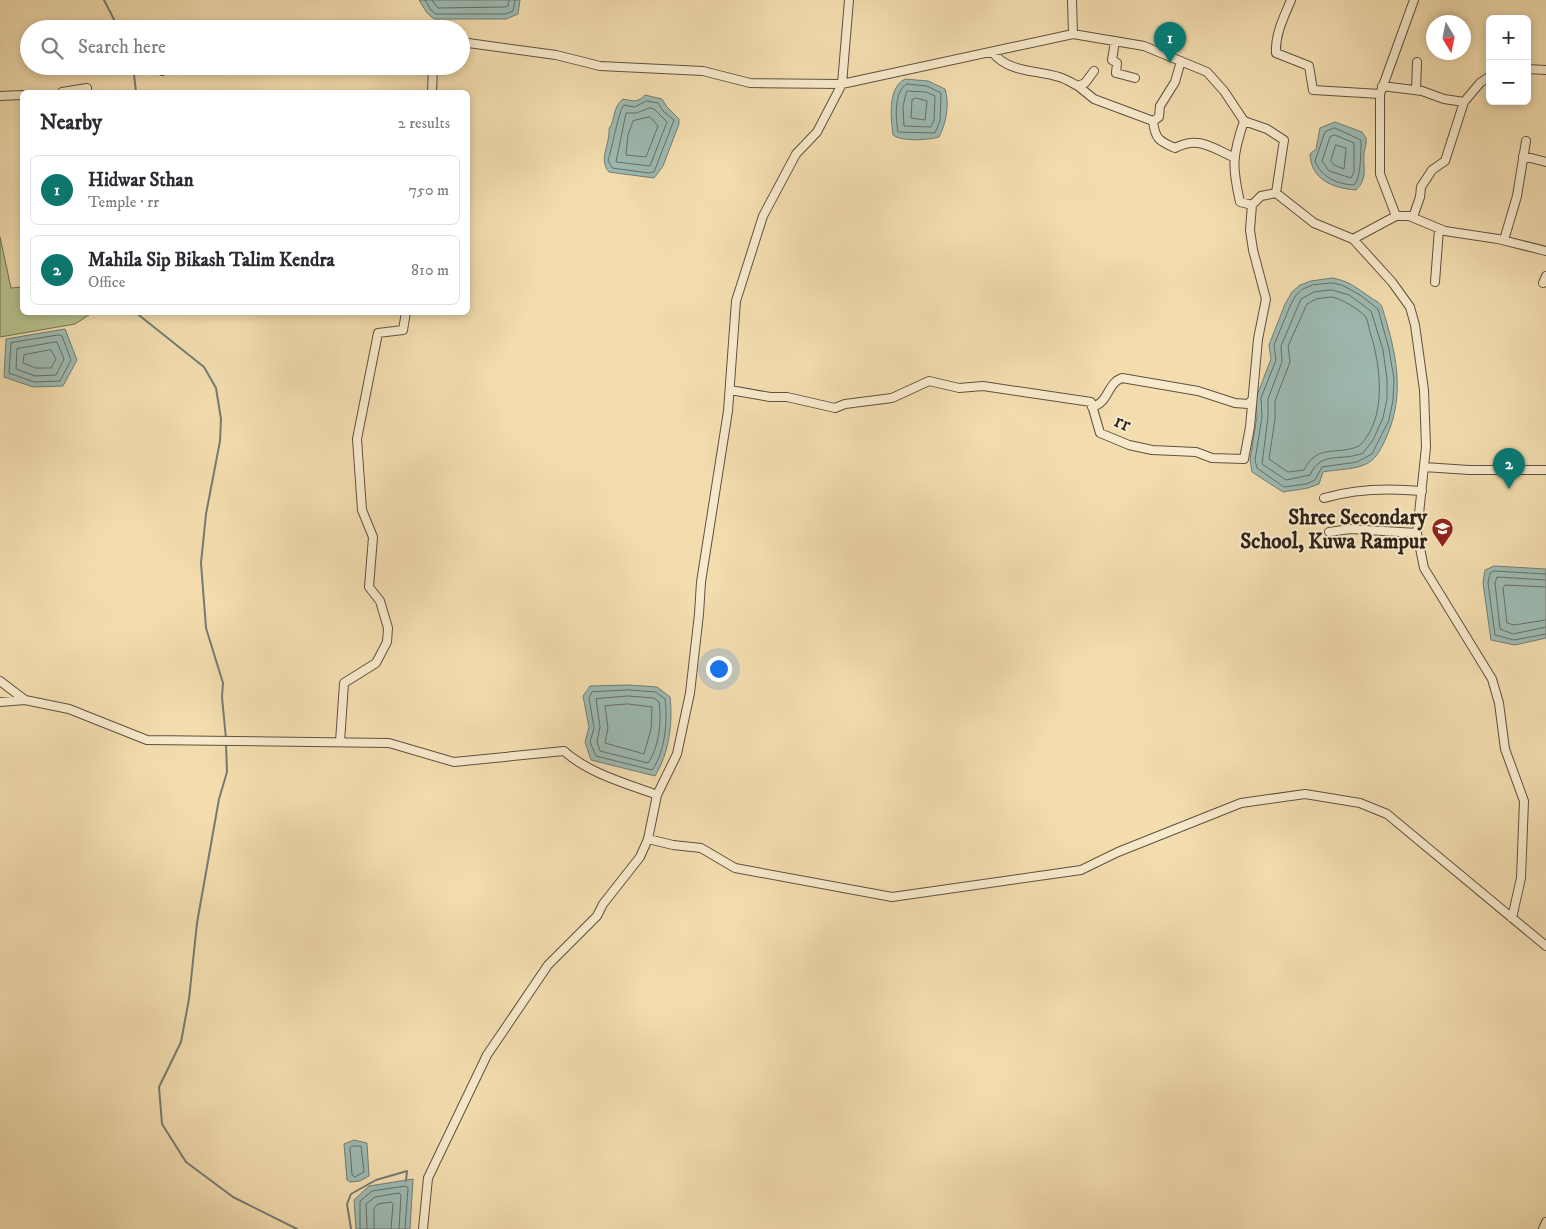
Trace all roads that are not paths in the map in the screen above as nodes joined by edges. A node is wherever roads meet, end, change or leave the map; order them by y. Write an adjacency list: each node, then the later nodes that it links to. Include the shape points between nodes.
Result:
1 (849, 0): 17 (street)
2 (1072, 0): 5 (street)
3 (1291, 0): 22 (street, via 1282,22 1276,53 1309,66 1313,90)
4 (1414, 0): 22 (street)
5 (1073, 34): 6 (street); 8 (street)
6 (1115, 41): 9 (street, via 1144,46); 15 (street, via 1112,60 1117,63 1116,73)
7 (470, 43): 17 (street, via 549,53 600,66 703,71 750,83)
8 (994, 53): 17 (street); 18 (street, via 1012,67 1059,77)
9 (1181, 61): 27 (street, via 1174,82 1160,106 1159,117); 28 (street, via 1207,72)
10 (1417, 62): 23 (street)
11 (1531, 69): 12 (street)
12 (1546, 70)
13 (1094, 71): 18 (street)
14 (433, 75): 21 (street)
15 (1135, 78)
16 (1486, 79): 26 (street)
17 (842, 84): 43 (street, via 816,132 796,154 755,237 736,302)
18 (1078, 86): 27 (street, via 1094,99)
19 (87, 88): 20 (street)
20 (74, 90)
21 (432, 90)
22 (1381, 90): 23 (street); 35 (street, via 1380,174)
23 (1416, 90): 26 (street)
24 (20, 95): 25 (street)
25 (0, 96)
26 (1464, 102): 36 (street, via 1445,161 1432,170 1421,188)
27 (1153, 121): 31 (street, via 1155,134 1165,144 1175,148 1197,142)
28 (1244, 121): 31 (street); 33 (street, via 1267,128 1284,140)
29 (1526, 141): 30 (street)
30 (1523, 156): 32 (street); 39 (street, via 1517,196)
31 (1233, 157): 34 (street, via 1240,202)
32 (1546, 162)
33 (1276, 193): 34 (street, via 1261,196); 38 (street, via 1314,223)
34 (1252, 205): 44 (street, rr, via 1250,230 1253,250 1266,298)
35 (1396, 216): 36 (street); 38 (street)
36 (1413, 217): 37 (street)
37 (1439, 229): 39 (street); 41 (street)
38 (1353, 239): 46 (street, via 1410,306 1424,390)
39 (1504, 240): 40 (street)
40 (1546, 250)
41 (1435, 282)
42 (406, 315): 55 (street, via 403,330 378,333 357,439 362,510 373,537 369,588 380,601 388,636 376,663 344,683)
43 (730, 390): 45 (street, rr, via 786,397 835,408 892,398 929,381 959,388 983,386 1084,400 1091,402); 56 (street, via 701,582 690,693 677,754)
44 (1252, 401): 45 (street, via 1235,404 1198,391 1122,378 1116,381 1104,400); 45 (street, rr, via 1244,459 1212,458 1196,452 1152,450 1129,445 1100,433)
45 (1092, 406)
46 (1424, 467): 47 (street); 48 (street)
47 (1546, 470)
48 (1422, 491): 49 (street, via 1396,488); 51 (street)
49 (1324, 498)
50 (1329, 532): 51 (street, via 1350,529)
51 (1418, 533): 58 (street, via 1424,568 1492,679 1499,703 1505,749 1524,801 1521,878)
52 (0, 681): 53 (street)
53 (26, 700): 54 (street); 55 (street, via 69,709 147,740)
54 (0, 702)
55 (340, 742): 56 (street, via 389,743 454,762 564,751 596,773)
56 (657, 795): 57 (street)
57 (648, 839): 58 (street, via 701,848 735,868 892,897 1081,870 1241,802 1305,794 1360,803 1386,814); 61 (street, via 640,858 597,916 548,966 487,1055 428,1178)
58 (1512, 918): 59 (street)
59 (1546, 946)
60 (1546, 1222): 62 (street)
61 (423, 1229)
62 (1543, 1229)

